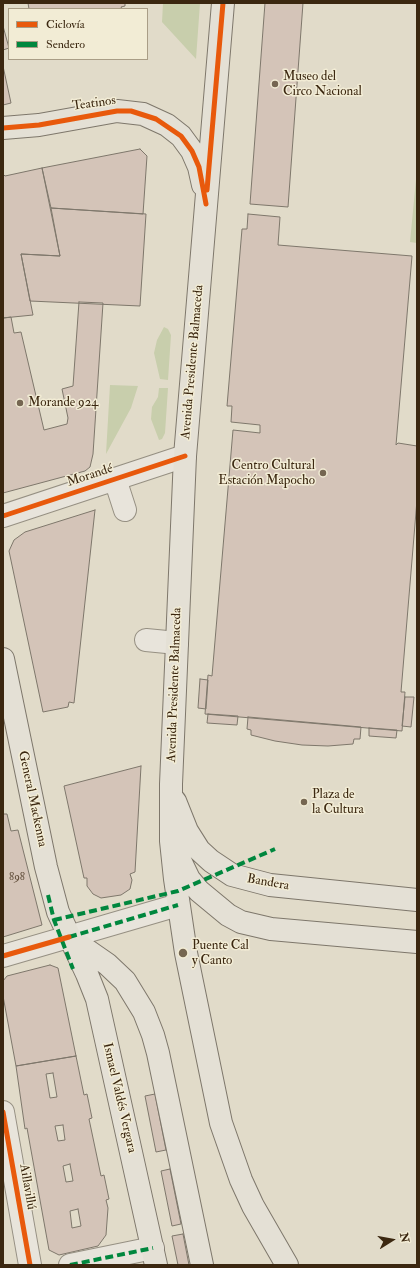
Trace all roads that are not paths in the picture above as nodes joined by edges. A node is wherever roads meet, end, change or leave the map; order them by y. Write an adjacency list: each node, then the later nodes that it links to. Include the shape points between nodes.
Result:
1 (223, 3): 5 (main road, Avenida Presidente Balmaceda)
2 (39, 125): 3 (main road, Teatinos); 4 (main road); 5 (main road, Teatinos, via 117,111 132,112 156,119 181,136 192,151 199,167)
3 (3, 128)
4 (3, 139)
5 (206, 204): 6 (main road, Avenida Presidente Balmaceda)
6 (185, 456): 7 (street, Morandé); 11 (main road, Avenida Presidente Balmaceda)
7 (115, 479): 8 (street); 9 (street, Morandé)
8 (125, 510)
9 (3, 516)
10 (146, 640): 11 (street)
11 (177, 643): 13 (main road, Avenida Presidente Balmaceda)
12 (3, 660): 17 (main road, General Mackenna, via 46,867 56,904)
13 (171, 784): 14 (main road, Avenida Presidente Balmaceda); 15 (main road, Bandera, via 178,811 199,850 232,875 270,885)
14 (171, 841): 16 (main road, Avenida Presidente Balmaceda); 18 (main road, via 181,864 199,891 228,915 241,922 271,929)
15 (417, 900)
16 (178, 905): 17 (street); 25 (main road, Avenida Presidente Balmaceda, via 221,1123 253,1206)
17 (69, 937): 19 (street); 21 (main road, Ismael Valdés Vergara, via 97,999); 24 (main road, via 118,973 144,1012 158,1053)
18 (417, 942)
19 (3, 956)
20 (3, 1112): 22 (street, Aillavillú)
21 (154, 1256): 23 (street)
22 (30, 1265)
23 (70, 1265)
24 (202, 1265)
25 (287, 1265)

